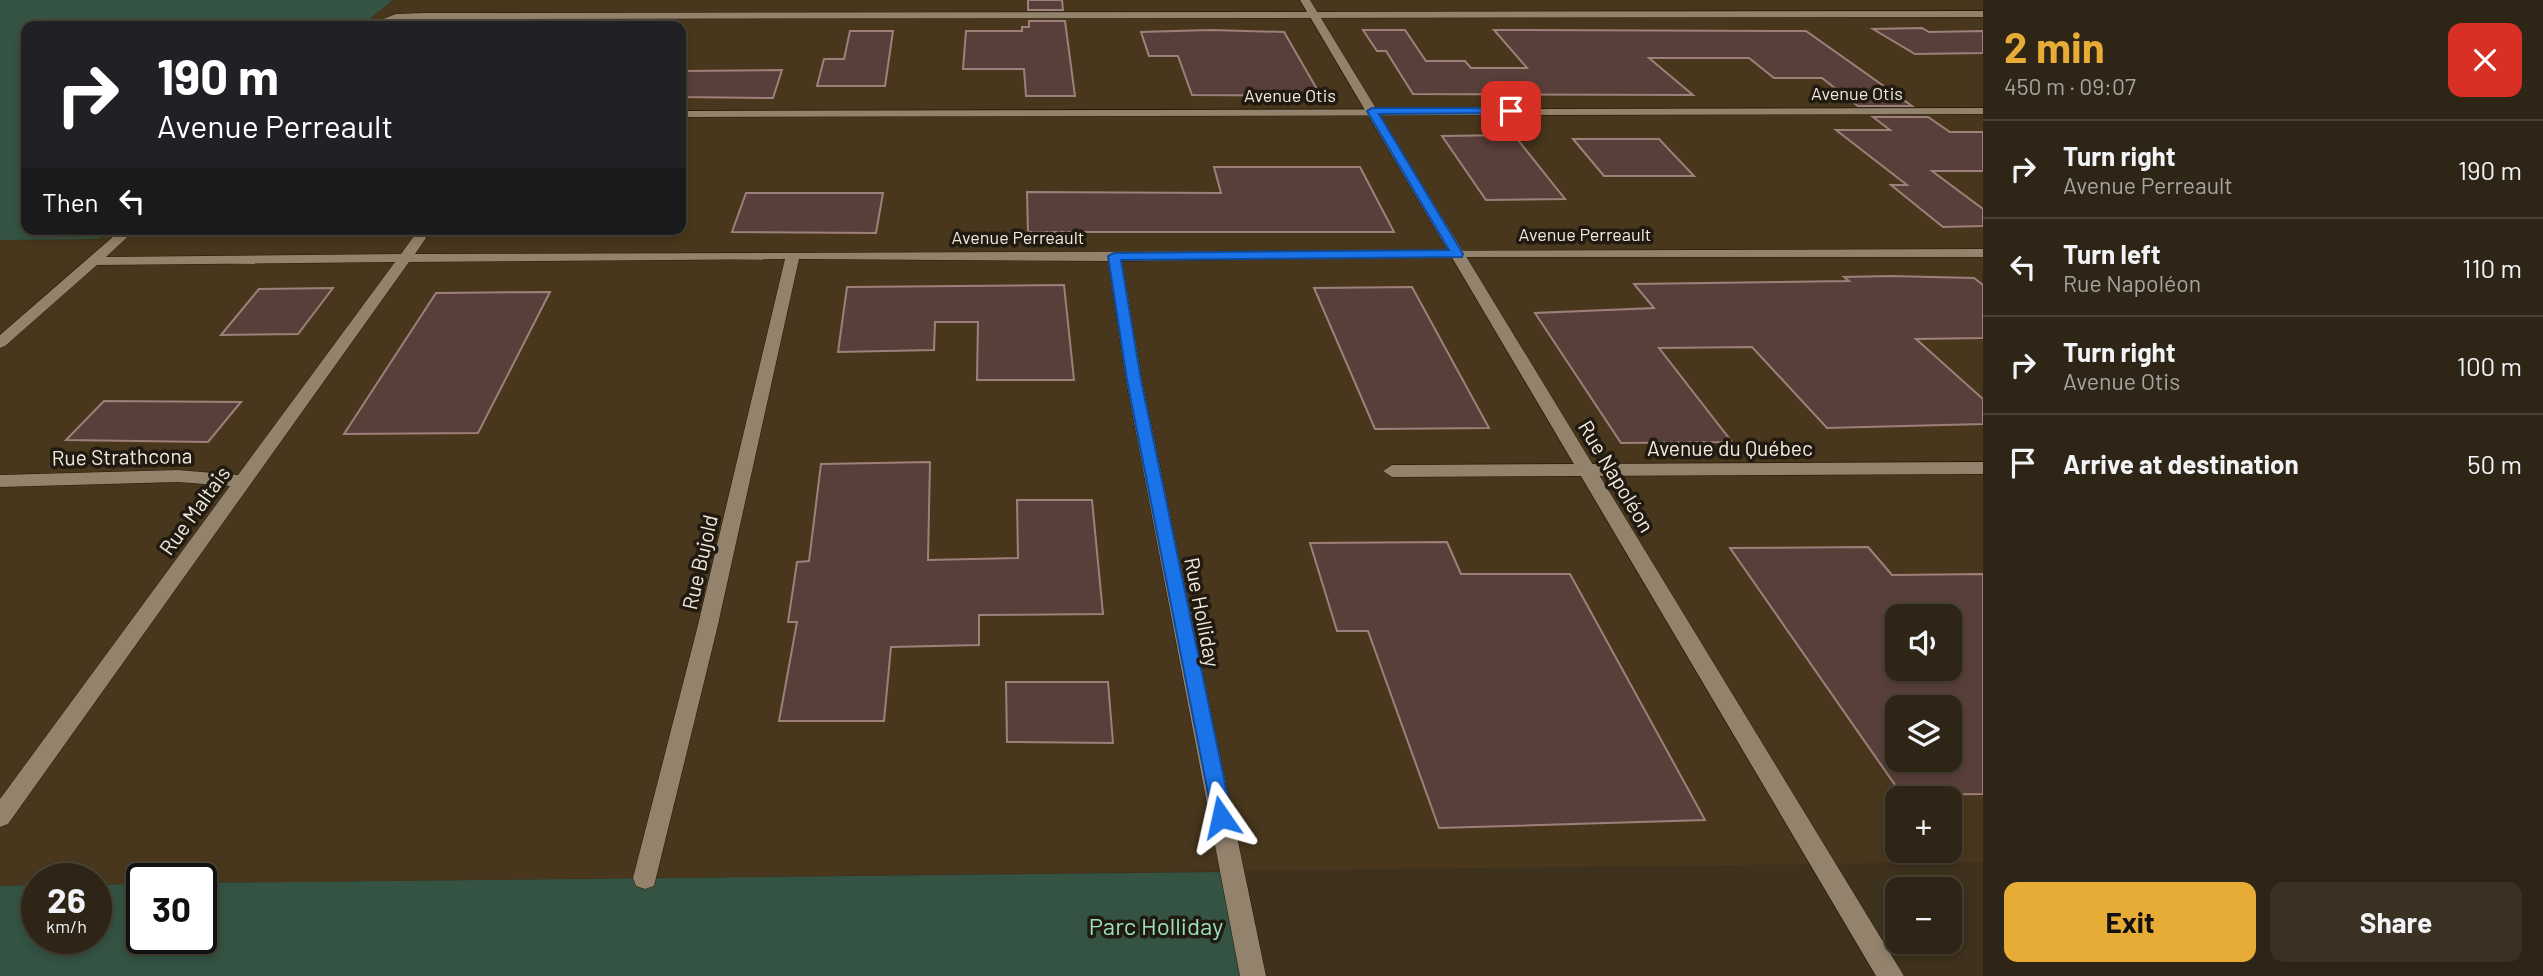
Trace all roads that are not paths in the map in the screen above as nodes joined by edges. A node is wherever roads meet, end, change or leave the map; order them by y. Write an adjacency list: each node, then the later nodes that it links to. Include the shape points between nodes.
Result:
1 (592, 0): 4 (street)
2 (1310, 8): 3 (street); 4 (street); 7 (street, Rue Napoléon)
3 (1983, 14)
4 (580, 17): 5 (street, via 396,17); 6 (street)
5 (384, 21)
6 (577, 21)
7 (1372, 111): 8 (street, Avenue Otis); 9 (street, Avenue Otis); 13 (street, Rue Napoléon)
8 (1983, 111)
9 (686, 114)
10 (123, 235): 17 (street)
11 (422, 235): 16 (street, Rue Maltais)
12 (1983, 253): 13 (street, Avenue Perreault)
13 (1457, 254): 15 (street, Avenue Perreault); 20 (street, Rue Napoléon)
14 (793, 255): 15 (street, Avenue Perreault); 16 (street, Avenue Perreault); 25 (street, Rue Bujold)
15 (1114, 256): 26 (street, Rue Holliday, via 1134,380)
16 (405, 258): 17 (street, Avenue Perreault); 23 (street, Rue Maltais)
17 (95, 261): 18 (street)
18 (0, 343)
19 (1983, 468): 20 (street, Avenue du Québec)
20 (1587, 470): 21 (street, Avenue du Québec); 27 (street, Rue Napoléon)
21 (1392, 471)
22 (0, 481): 23 (street, Rue Strathcona, via 178,476)
23 (243, 481): 24 (street, Rue Maltais)
24 (0, 817)
25 (645, 878)
26 (1253, 976)
27 (1891, 976)

